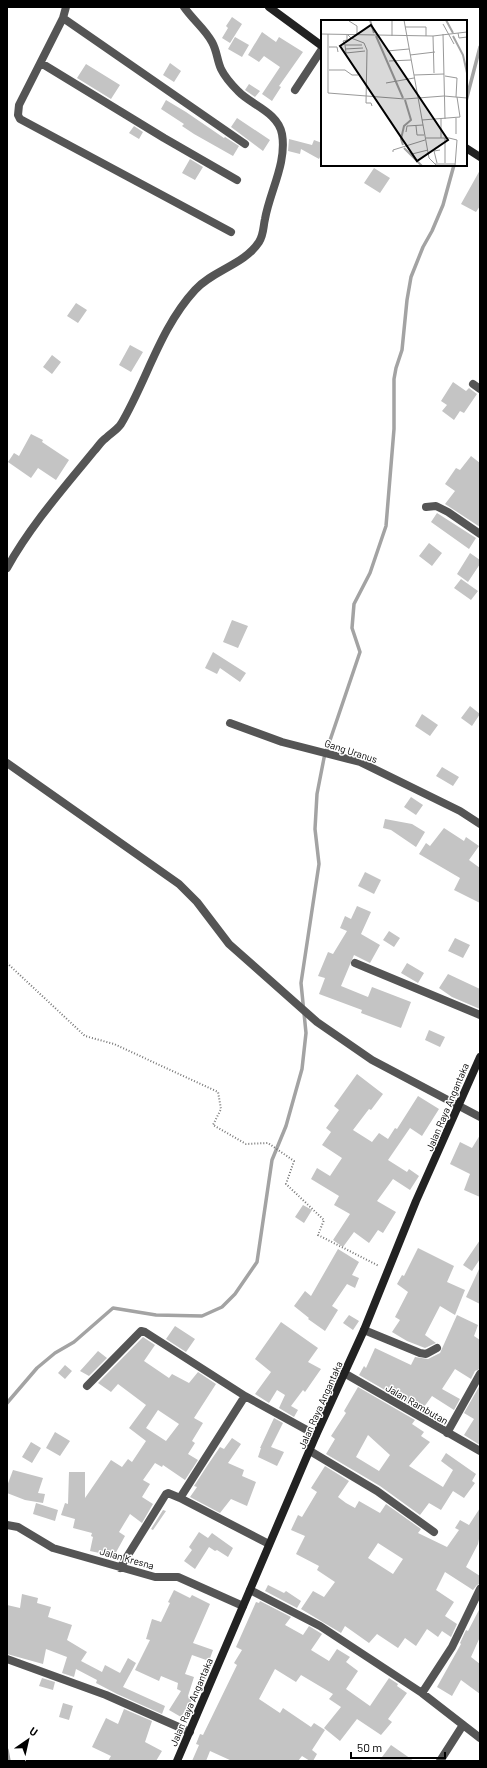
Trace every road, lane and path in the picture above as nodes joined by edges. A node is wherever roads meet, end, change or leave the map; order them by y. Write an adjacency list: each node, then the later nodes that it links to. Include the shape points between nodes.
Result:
1 (66, 7): 4 (street)
2 (184, 7): 18 (street, via 213,43 221,69 231,84 279,125 282,134 280,165 263,233 252,250 211,276 196,289 179,311 120,424 105,438 44,513 24,539)
3 (269, 7): 5 (main road)
4 (63, 18): 7 (street); 9 (street)
5 (321, 47)
6 (321, 50): 8 (street)
7 (41, 62): 12 (street); 13 (street, via 19,105 18,116 23,122)
8 (295, 90)
9 (245, 144)
10 (468, 149): 11 (main road)
11 (480, 157)
12 (237, 180)
13 (231, 232)
14 (473, 384): 15 (street)
15 (480, 389)
16 (426, 507): 17 (street, via 436,506)
17 (480, 534)
18 (7, 568)
19 (230, 723): 21 (street, Gang Uranus, via 282,742 360,762 460,810)
20 (7, 763): 26 (street, via 179,884 197,902 229,944 317,1022 372,1060)
21 (480, 824)
22 (7, 963): 28 (path, via 85,1036 114,1044 218,1092 221,1110 213,1125 246,1144 268,1143 294,1161 286,1184 324,1220 318,1235)
23 (356, 963): 24 (street)
24 (480, 1015)
25 (480, 1057): 26 (main road, Jalan Raya Angantaka)
26 (460, 1105): 27 (street); 28 (main road, Jalan Raya Angantaka, via 416,1201)
27 (480, 1116)
28 (390, 1271): 29 (main road, Jalan Raya Angantaka)
29 (364, 1330): 30 (street, via 420,1353 426,1354); 31 (main road, Jalan Raya Angantaka)
30 (436, 1348)
31 (344, 1373): 35 (street, Jalan Rambutan); 36 (main road, Jalan Raya Angantaka)
32 (480, 1374): 35 (street)
33 (87, 1386): 34 (street, via 141,1331)
34 (245, 1396): 36 (street); 39 (street)
35 (447, 1433): 38 (street, Jalan Rambutan)
36 (316, 1435): 37 (main road, Jalan Raya Angantaka)
37 (310, 1451): 41 (street, via 377,1491); 42 (main road, Jalan Raya Angantaka)
38 (480, 1451)
39 (180, 1498): 42 (street); 43 (street, via 166,1494)
40 (7, 1526): 43 (street, Jalan Kresna, via 18,1527 54,1548)
41 (434, 1532)
42 (269, 1544): 45 (main road, Jalan Raya Angantaka)
43 (120, 1568): 46 (street, Jalan Kresna, via 155,1577 178,1577)
44 (480, 1589): 48 (street, via 452,1647)
45 (250, 1590): 46 (main road, Jalan Raya Angantaka); 48 (street, via 320,1626)
46 (243, 1606): 50 (main road, Jalan Raya Angantaka)
47 (7, 1659): 50 (street, via 106,1695)
48 (422, 1693): 49 (street)
49 (463, 1725): 51 (street); 53 (street)
50 (190, 1732): 52 (main road, Jalan Raya Angantaka)
51 (480, 1738)
52 (177, 1761)
53 (440, 1761)

